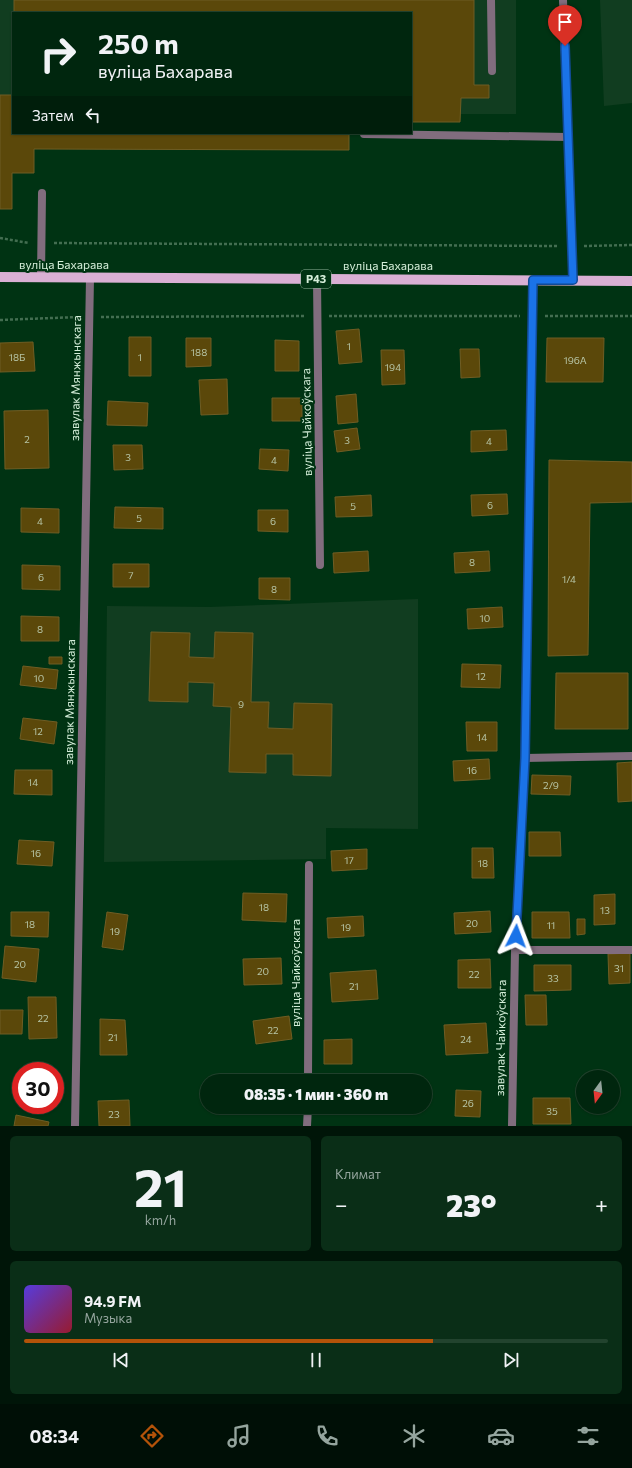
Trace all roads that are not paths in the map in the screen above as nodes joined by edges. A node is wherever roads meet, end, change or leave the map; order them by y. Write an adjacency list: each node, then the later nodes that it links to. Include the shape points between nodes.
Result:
1 (490, 0): 3 (street)
2 (563, 0): 5 (street)
3 (492, 71)
4 (364, 134): 5 (street)
5 (568, 138): 12 (street)
6 (42, 193): 8 (street)
7 (0, 277): 8 (main road, вуліца Бахарава / Р43)
8 (41, 278): 9 (main road, вуліца Бахарава / Р43)
9 (90, 278): 10 (main road, вуліца Бахарава / Р43); 22 (street, завулак Мянжынскага)
10 (317, 279): 11 (main road, вуліца Бахарава / Р43); 14 (street, вуліца Чайкоўскага)
11 (533, 280): 12 (main road, вуліца Бахарава / Р43); 16 (street, завулак Чайкоўскага)
12 (573, 280): 13 (main road, вуліца Бахарава / Р43)
13 (632, 281)
14 (320, 565)
15 (632, 756): 16 (street)
16 (525, 758): 18 (street, завулак Чайкоўскага)
17 (309, 865): 20 (street, вуліца Чайкоўскага)
18 (515, 950): 19 (street); 24 (street, завулак Чайкоўскага)
19 (632, 950)
20 (308, 1074)
21 (308, 1114): 23 (street)
22 (75, 1126)
23 (307, 1126)
24 (512, 1126)

